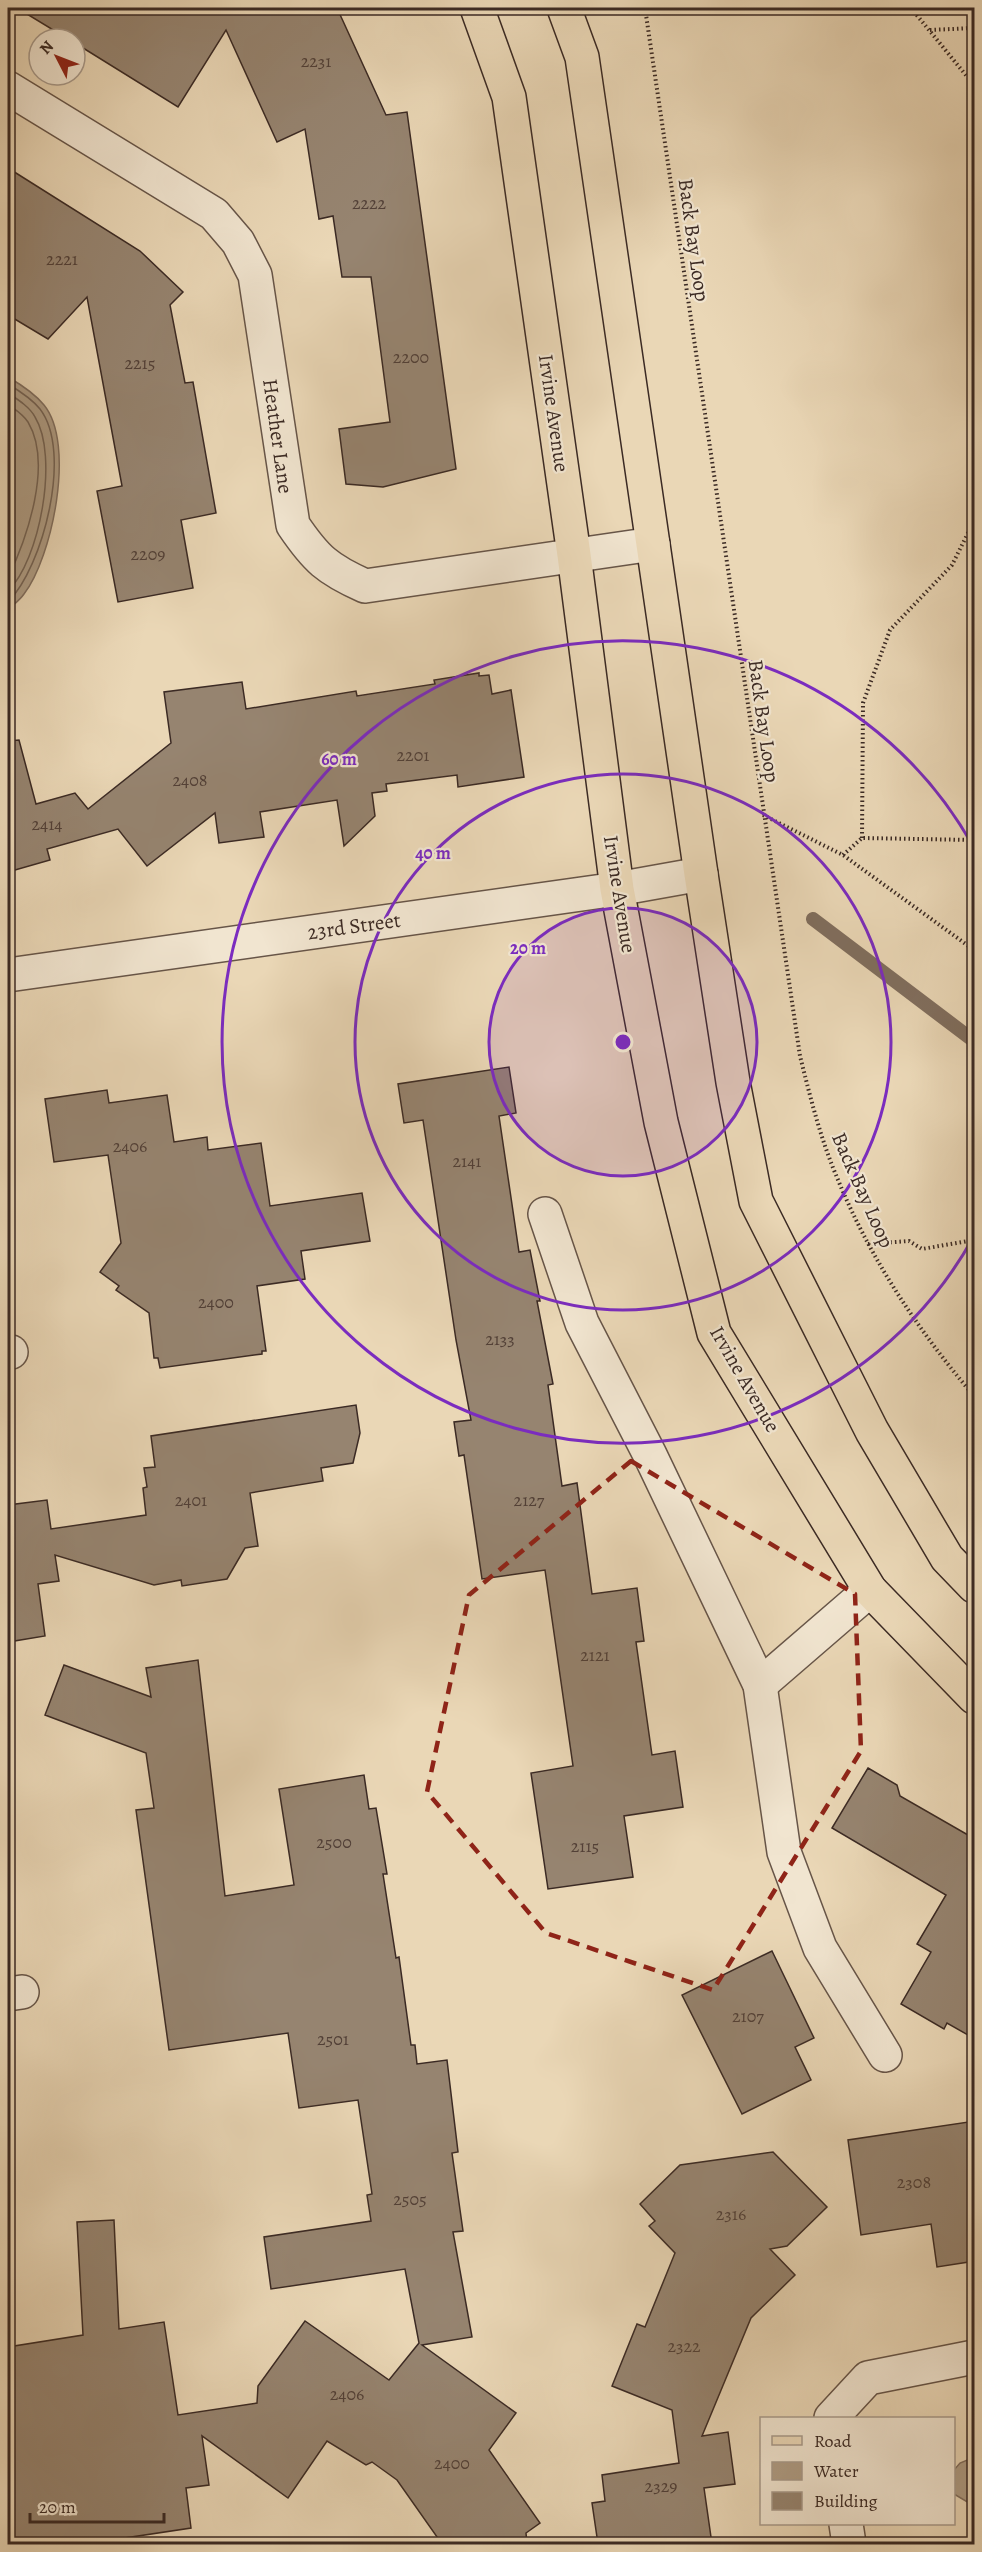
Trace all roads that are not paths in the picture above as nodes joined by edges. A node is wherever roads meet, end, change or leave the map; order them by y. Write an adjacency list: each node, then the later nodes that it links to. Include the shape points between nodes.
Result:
1 (477, 8): 5 (main road, Irvine Avenue, via 509,97)
2 (564, 8): 4 (main road, via 582,57)
3 (8, 88): 5 (street, Heather Lane, via 214,214 238,242 255,275 293,525 334,572 365,586)
4 (653, 544): 5 (street, Heather Lane); 6 (main road)
5 (574, 555): 7 (main road, Irvine Avenue)
6 (701, 874): 7 (street, 23rd Street); 10 (main road, via 756,1201 872,1431 947,1558)
7 (617, 889): 8 (street, 23rd Street); 11 (main road, Irvine Avenue, via 661,1122 714,1333)
8 (8, 975)
9 (545, 1214): 12 (street, via 582,1323)
10 (975, 1586)
11 (870, 1590): 12 (street); 13 (main road, Irvine Avenue)
12 (760, 1685): 14 (street, via 784,1852 820,1948)
13 (975, 1697)
14 (885, 2055)
15 (975, 2357): 16 (street, via 868,2378)
16 (832, 2417)
17 (846, 2525): 18 (street)
18 (849, 2544)

